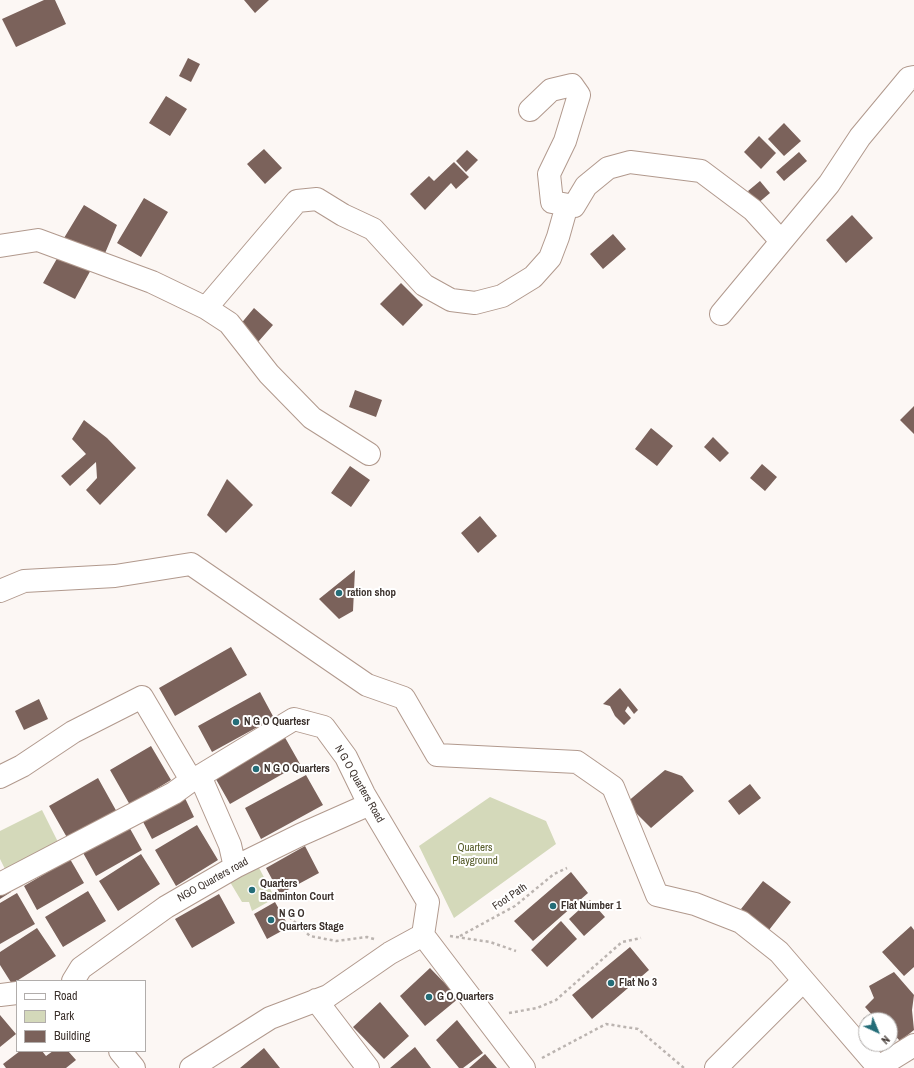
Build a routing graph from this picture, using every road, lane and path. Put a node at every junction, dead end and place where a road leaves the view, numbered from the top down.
1 (914, 77) edge
2 (530, 110) dead end
3 (567, 205) junction
4 (781, 241) junction
5 (0, 246) edge
6 (206, 308) junction
7 (721, 314) dead end
8 (369, 454) dead end
9 (0, 591) edge
10 (0, 777) edge
11 (195, 778) junction
12 (370, 804) junction
13 (235, 867) junction
14 (567, 868) dead end
15 (0, 884) edge
16 (285, 913) dead end
17 (423, 935) junction
18 (460, 936) junction
19 (641, 938) dead end
20 (402, 947) junction
21 (516, 951) dead end
22 (74, 980) edge
23 (803, 980) junction
24 (16, 993) edge
25 (0, 995) edge
26 (316, 1000) junction
27 (484, 1013) junction
28 (121, 1052) edge
29 (906, 1056) edge
30 (134, 1068) edge
31 (190, 1068) edge
32 (368, 1068) edge
33 (524, 1068) edge
34 (684, 1068) edge
35 (716, 1068) edge
36 (877, 1068) edge

1 - 4 street
2 - 3 street
3 - 4 street
3 - 6 street
4 - 7 street
5 - 6 street
6 - 8 street
9 - 23 street
10 - 11 street
11 - 12 street, N G O Quarters Road
11 - 13 street
11 - 15 street, N G O Quarters Road
12 - 13 street, NGO Quarters road
12 - 17 street, N G O Quarters Road
13 - 22 street, NGO Quarters road
14 - 18 path, Foot Path
16 - 20 path
17 - 18 path
17 - 20 street
17 - 27 street
18 - 21 path
19 - 27 path
20 - 26 street
23 - 35 street
23 - 36 street
24 - 25 street
26 - 31 street
26 - 32 street
27 - 33 street
28 - 30 street
29 - 36 street
33 - 34 path

